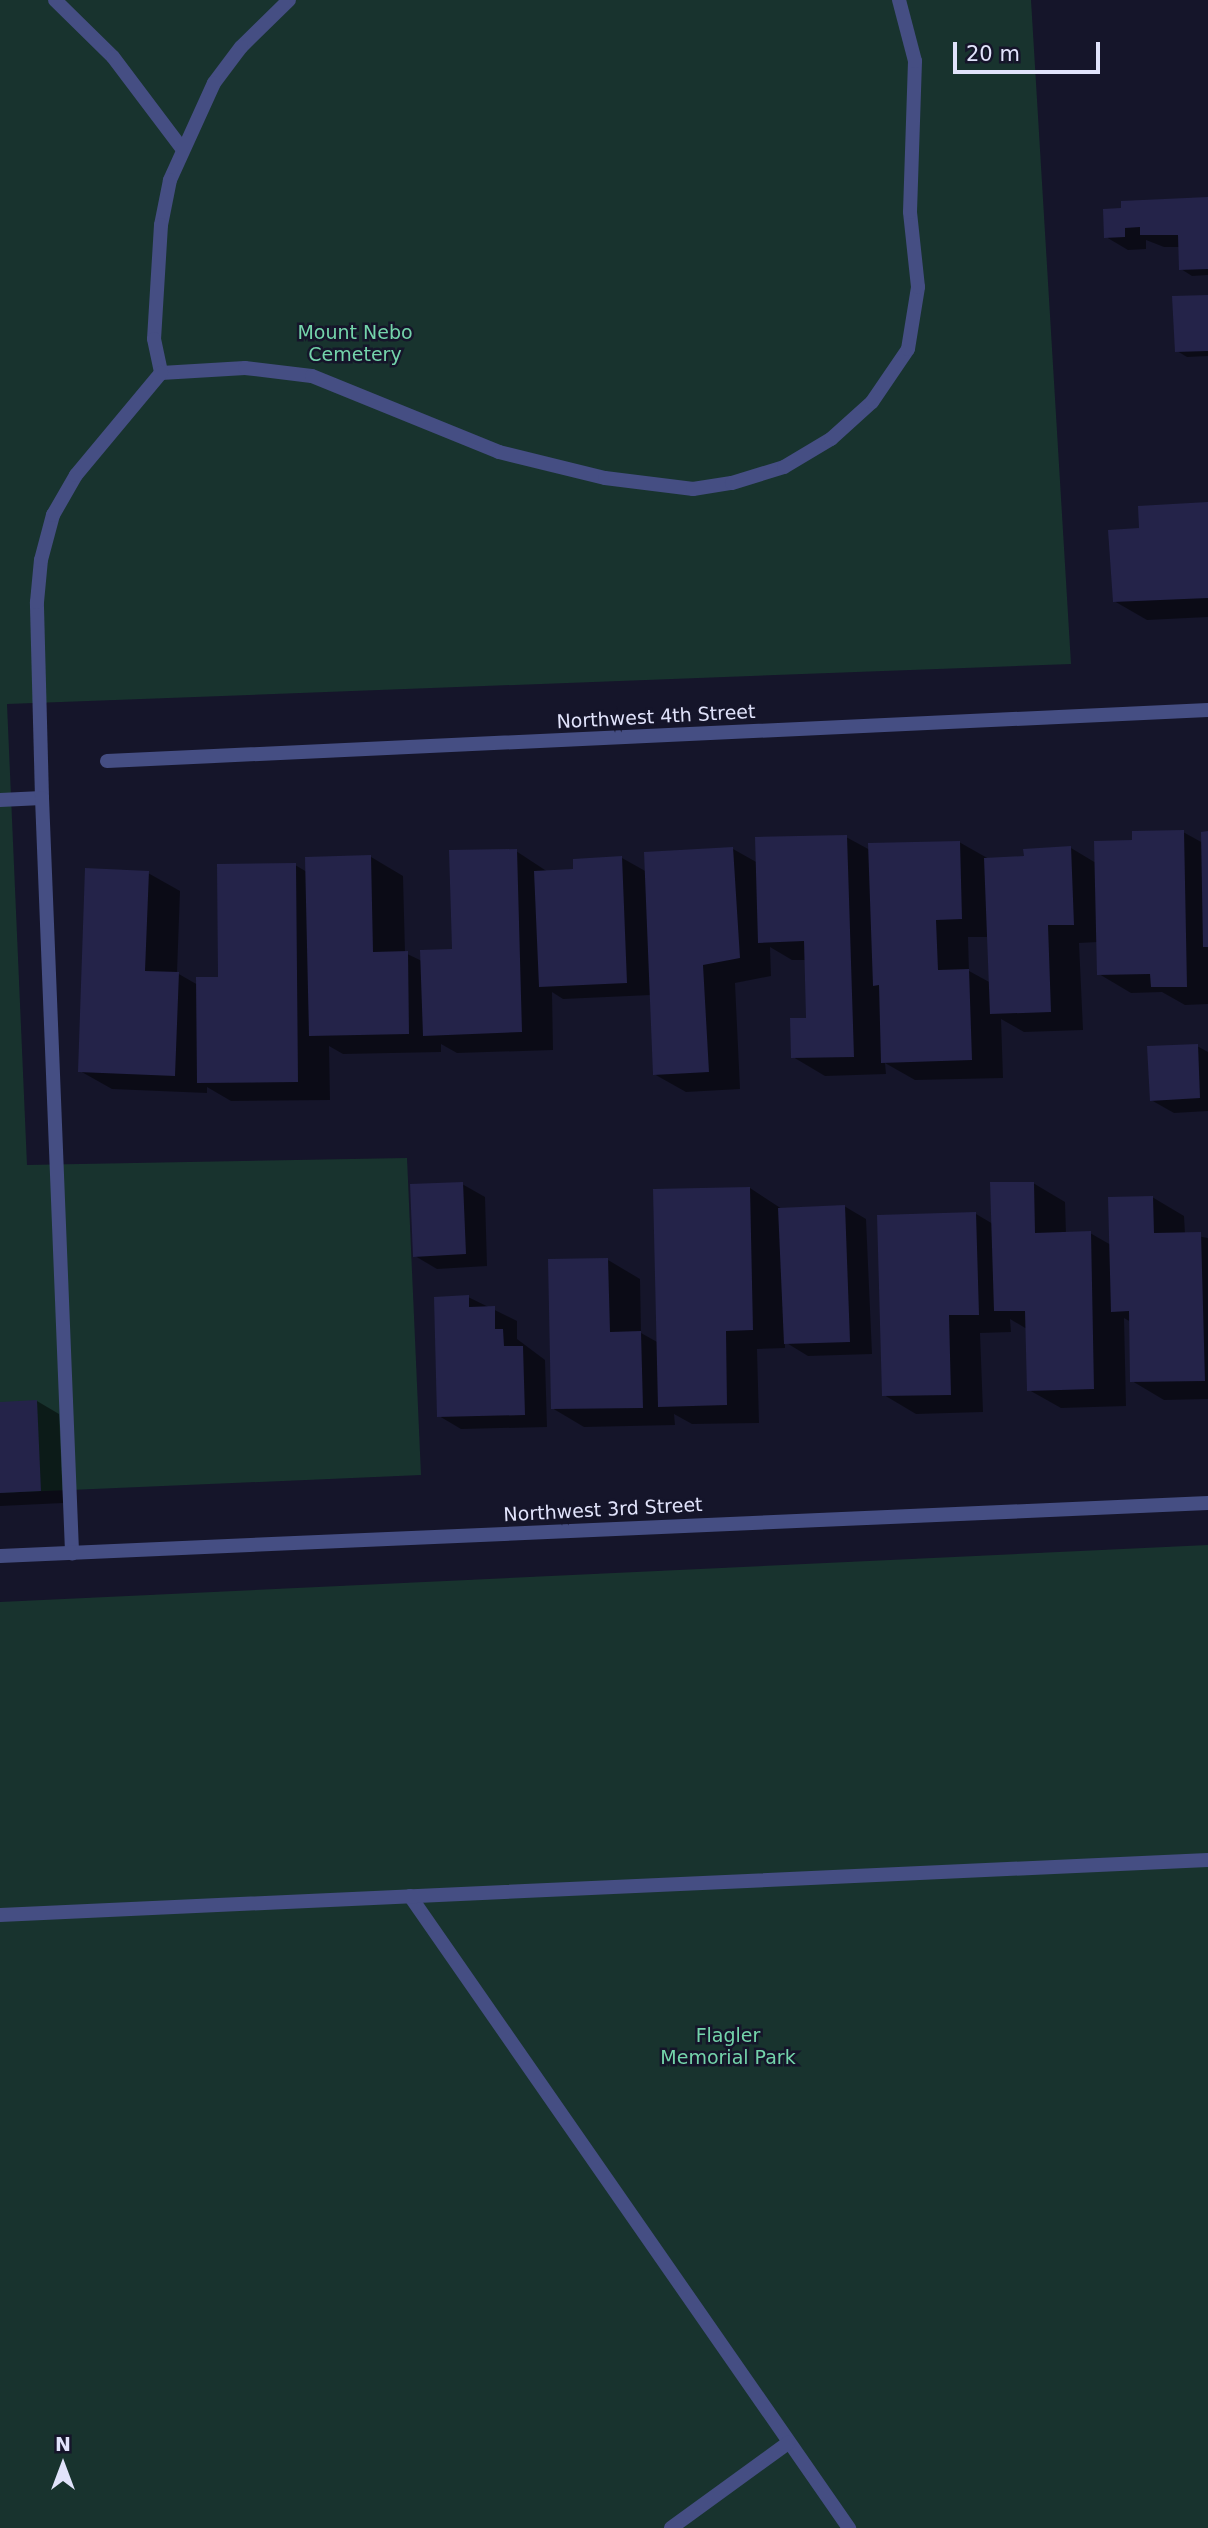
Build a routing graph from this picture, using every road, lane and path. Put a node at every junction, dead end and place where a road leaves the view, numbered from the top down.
1 (55, 0) edge
2 (289, 0) edge
3 (899, 0) edge
4 (183, 150) junction
5 (160, 373) junction
6 (1208, 710) edge
7 (107, 761) dead end
8 (42, 798) junction
9 (0, 800) edge
10 (1208, 1503) edge
11 (72, 1553) junction
12 (0, 1556) edge
13 (1208, 1860) edge
14 (410, 1896) junction
15 (0, 1915) edge
16 (788, 2443) junction
17 (671, 2528) edge
18 (849, 2528) edge

1 - 4 street
2 - 4 street
3 - 5 street
4 - 5 street
5 - 8 street
6 - 7 street, Northwest 4th Street
8 - 9 street
8 - 11 street
10 - 11 street, Northwest 3rd Street
11 - 12 street, Northwest 3rd Street
13 - 14 street
14 - 15 street
14 - 16 street
16 - 17 street
16 - 18 street

